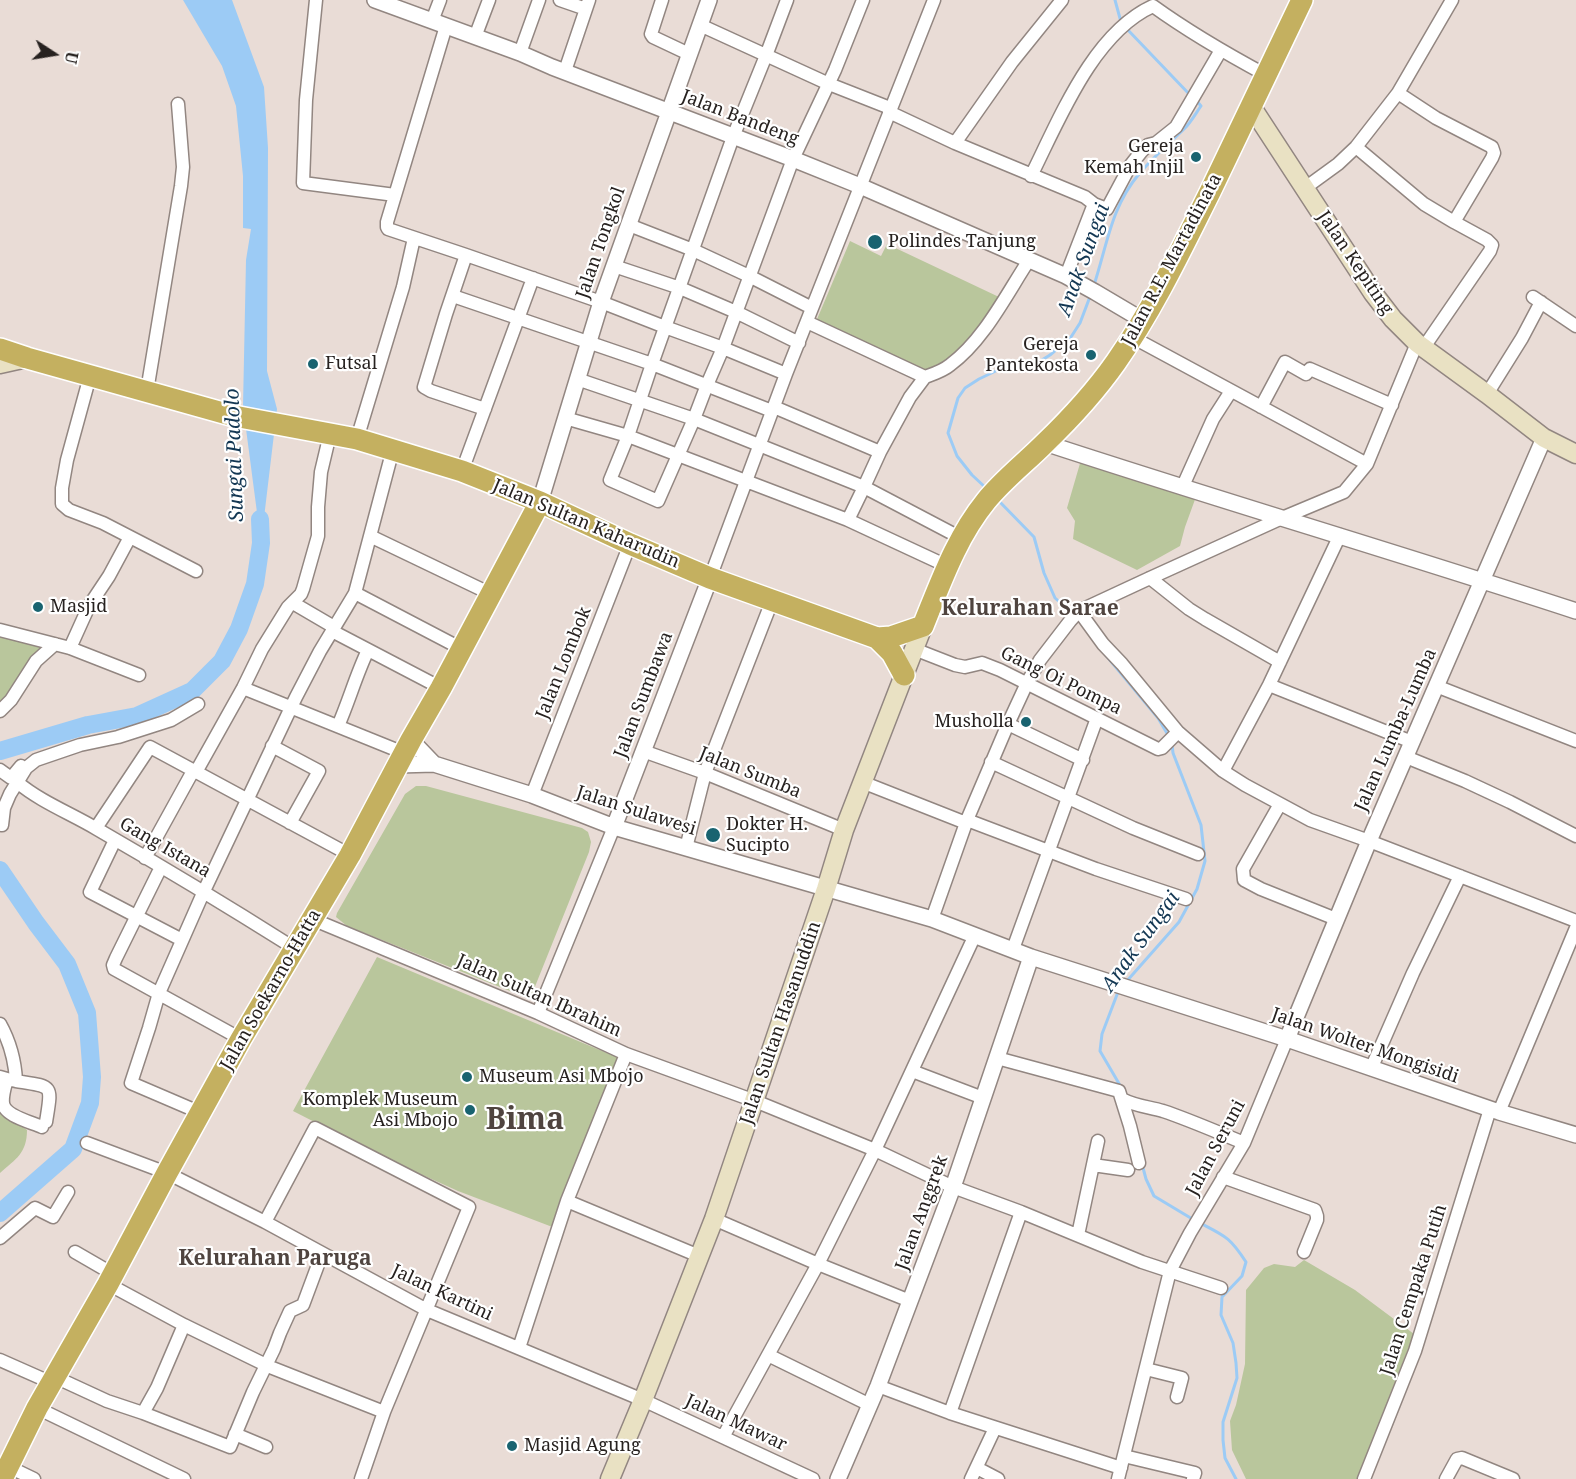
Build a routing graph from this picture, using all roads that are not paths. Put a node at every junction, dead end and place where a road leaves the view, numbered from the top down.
1 (316, 0) edge
2 (375, 0) edge
3 (440, 0) edge
4 (489, 0) edge
5 (539, 0) edge
6 (560, 0) edge
7 (662, 0) edge
8 (709, 0) edge
9 (787, 0) edge
10 (864, 0) edge
11 (934, 0) edge
12 (1062, 0) edge
13 (1302, 0) edge
14 (1452, 0) edge
15 (588, 4) edge
16 (439, 24) junction
17 (700, 25) junction
18 (475, 37) junction
19 (1221, 50) junction
20 (520, 53) junction
21 (689, 54) junction
22 (766, 56) junction
23 (565, 71) junction
24 (1266, 75) junction
25 (829, 84) junction
26 (1398, 93) junction
27 (178, 104) dead end
28 (1251, 106) junction
29 (890, 110) junction
30 (668, 112) junction
31 (733, 137) junction
32 (955, 143) junction
33 (1356, 147) junction
34 (793, 159) junction
35 (1031, 176) junction
36 (860, 186) junction
37 (1305, 188) junction
38 (395, 195) junction
39 (1094, 204) junction
40 (1454, 222) junction
41 (629, 225) junction
42 (414, 238) junction
43 (693, 250) junction
44 (466, 255) junction
45 (1029, 260) junction
46 (614, 266) junction
47 (748, 276) junction
48 (1066, 276) junction
49 (533, 278) junction
50 (680, 288) junction
51 (453, 296) junction
52 (601, 302) junction
53 (812, 308) junction
54 (736, 312) junction
55 (518, 318) junction
56 (807, 322) junction
57 (1576, 326) edge
58 (665, 327) junction
59 (1138, 329) junction
60 (588, 343) junction
61 (799, 343) junction
62 (1421, 345) junction
63 (723, 348) junction
64 (0, 349) edge
65 (27, 358) junction
66 (0, 364) edge
67 (652, 364) junction
68 (786, 374) junction
69 (90, 376) junction
70 (925, 377) junction
71 (577, 380) junction
72 (707, 385) junction
73 (147, 391) junction
74 (1232, 391) junction
75 (1487, 394) junction
76 (639, 401) junction
77 (1392, 405) junction
78 (1261, 407) junction
79 (485, 409) junction
80 (773, 409) junction
81 (565, 418) junction
82 (694, 419) junction
83 (330, 434) junction
84 (628, 436) junction
85 (1544, 438) junction
86 (357, 439) junction
87 (1045, 443) junction
88 (760, 444) junction
89 (393, 449) junction
90 (880, 452) junction
91 (1576, 453) edge
92 (679, 455) junction
93 (1367, 464) junction
94 (462, 471) junction
95 (745, 481) junction
96 (864, 487) junction
97 (1182, 488) junction
98 (540, 502) junction
99 (1282, 518) junction
100 (848, 520) junction
101 (370, 536) junction
102 (1340, 536) junction
103 (130, 537) junction
104 (961, 538) junction
105 (630, 544) junction
106 (947, 566) junction
107 (196, 571) dead end
108 (710, 578) junction
109 (1150, 578) junction
110 (1483, 580) junction
111 (354, 594) junction
112 (491, 594) junction
113 (772, 602) junction
114 (293, 603) junction
115 (1576, 610) edge
116 (1075, 615) junction
117 (923, 626) junction
118 (334, 629) junction
119 (0, 630) edge
120 (877, 638) junction
121 (55, 644) junction
122 (70, 648) junction
123 (462, 649) junction
124 (914, 649) junction
125 (368, 650) junction
126 (1280, 662) junction
127 (139, 675) dead end
128 (904, 675) junction
129 (1027, 683) junction
130 (1269, 684) junction
131 (1436, 687) junction
132 (243, 688) junction
133 (441, 688) junction
134 (198, 704) dead end
135 (291, 707) junction
136 (0, 711) edge
137 (1097, 718) junction
138 (1008, 724) junction
139 (338, 726) junction
140 (1173, 737) junction
141 (1576, 741) edge
142 (1412, 742) junction
143 (272, 746) junction
144 (643, 751) junction
145 (405, 753) junction
146 (1406, 757) junction
147 (1083, 760) junction
148 (991, 762) junction
149 (434, 764) junction
150 (1223, 771) junction
151 (194, 772) junction
152 (705, 773) junction
153 (8, 776) edge
154 (862, 782) junction
155 (532, 795) junction
156 (1069, 799) junction
157 (246, 800) junction
158 (1280, 804) junction
159 (966, 821) junction
160 (290, 823) junction
161 (2, 825) dead end
162 (614, 827) junction
163 (96, 828) junction
164 (844, 830) junction
165 (1576, 837) edge
166 (115, 840) junction
167 (1369, 841) junction
168 (686, 848) junction
169 (1050, 851) junction
170 (1198, 854) dead end
171 (350, 855) junction
172 (145, 858) junction
173 (160, 867) junction
174 (1460, 876) junction
175 (826, 889) junction
176 (204, 891) junction
177 (1186, 899) dead end
178 (137, 915) junction
179 (312, 919) junction
180 (932, 919) junction
181 (1336, 920) junction
182 (1576, 921) edge
183 (1576, 928) edge
184 (975, 935) junction
185 (182, 940) junction
186 (294, 948) junction
187 (1013, 949) junction
188 (1031, 957) junction
189 (159, 993) junction
190 (538, 1013) junction
191 (0, 1024) edge
192 (1287, 1039) junction
193 (241, 1040) junction
194 (626, 1054) junction
195 (997, 1058) junction
196 (1371, 1069) junction
197 (912, 1071) junction
198 (8, 1079) edge
199 (983, 1098) junction
200 (1122, 1099) junction
201 (755, 1101) junction
202 (1495, 1110) junction
203 (201, 1113) junction
204 (1576, 1135) edge
205 (1098, 1141) dead end
206 (87, 1143) dead end
207 (1244, 1143) junction
208 (875, 1150) junction
209 (1093, 1166) junction
210 (167, 1173) junction
211 (1223, 1177) junction
212 (953, 1186) junction
213 (68, 1192) dead end
214 (567, 1201) junction
215 (1021, 1212) junction
216 (714, 1219) junction
217 (265, 1222) junction
218 (1078, 1235) junction
219 (0, 1238) edge
220 (75, 1252) dead end
221 (1304, 1252) dead end
222 (322, 1254) junction
223 (699, 1256) junction
224 (818, 1264) junction
225 (1170, 1271) junction
226 (111, 1279) junction
227 (1221, 1288) dead end
228 (910, 1301) junction
229 (427, 1310) junction
230 (184, 1325) junction
231 (519, 1348) junction
232 (768, 1355) junction
233 (0, 1360) edge
234 (267, 1366) junction
235 (1146, 1369) junction
236 (53, 1380) junction
237 (878, 1386) junction
238 (1178, 1397) dead end
239 (643, 1400) junction
240 (870, 1405) junction
241 (37, 1408) junction
242 (384, 1412) junction
243 (143, 1413) junction
244 (950, 1413) junction
245 (995, 1428) junction
246 (235, 1434) junction
247 (723, 1437) junction
248 (266, 1447) dead end
249 (1121, 1468) edge
250 (4, 1472) edge
251 (974, 1473) edge
252 (34, 1479) edge
253 (184, 1479) edge
254 (361, 1479) edge
255 (610, 1479) edge
256 (813, 1479) edge
257 (838, 1479) edge
258 (998, 1479) edge
259 (1193, 1479) edge
260 (1364, 1479) edge
261 (1446, 1479) edge
262 (1513, 1479) edge

1 - 38 street
2 - 16 street, Jalan Bandeng
3 - 16 street
4 - 18 street
5 - 20 street
6 - 15 street
7 - 21 street
8 - 17 street, Jalan Tongkol
9 - 22 street
10 - 25 street
11 - 29 street
12 - 32 street
13 - 24 highway, Jalan R.E. Martadinata
14 - 26 street
15 - 23 street
16 - 18 street, Jalan Bandeng
16 - 38 street
17 - 21 street, Jalan Tongkol
17 - 22 street
18 - 20 street, Jalan Bandeng
19 - 24 street
19 - 35 street
19 - 39 street
20 - 23 street, Jalan Bandeng
21 - 30 street, Jalan Tongkol
22 - 25 street
22 - 31 street
23 - 30 street, Jalan Bandeng
24 - 28 highway, Jalan R.E. Martadinata
25 - 29 street
25 - 34 street
26 - 33 street
26 - 40 street
27 - 73 street
28 - 37 main road, Jalan Kepiting
28 - 59 highway, Jalan R.E. Martadinata
29 - 32 street
29 - 36 street
30 - 31 street, Jalan Bandeng
30 - 41 street, Jalan Tongkol
31 - 34 street, Jalan Bandeng
31 - 43 street
32 - 35 street
33 - 37 street
33 - 40 street
34 - 36 street, Jalan Bandeng
34 - 47 street
35 - 39 street
36 - 45 street, Jalan Bandeng
36 - 53 street
37 - 62 main road, Jalan Kepiting
38 - 42 street
39 - 48 street
40 - 62 street
41 - 43 street
41 - 46 street, Jalan Tongkol
42 - 44 street
42 - 86 street
43 - 47 street
43 - 50 street
44 - 49 street
44 - 51 street
45 - 48 street, Jalan Bandeng
45 - 70 street
46 - 50 street
46 - 52 street, Jalan Tongkol
47 - 53 street
47 - 54 street
48 - 59 street, Jalan Bandeng
49 - 52 street
49 - 55 street
50 - 54 street
50 - 58 street
51 - 55 street
51 - 79 street
52 - 58 street
52 - 60 street, Jalan Tongkol
53 - 56 street
54 - 61 street
54 - 63 street
55 - 60 street
55 - 79 street
56 - 61 street
56 - 70 street
57 - 75 street
58 - 63 street
58 - 67 street
59 - 74 street
59 - 87 highway, Jalan R.E. Martadinata
60 - 67 street
60 - 71 street, Jalan Tongkol
61 - 68 street
62 - 75 main road, Jalan Kepiting
62 - 77 street
63 - 68 street
63 - 72 street
64 - 65 highway, Jalan Sultan Kaharudin
65 - 66 main road
65 - 69 highway, Jalan Sultan Kaharudin
67 - 72 street
67 - 76 street
68 - 80 street
69 - 73 highway, Jalan Sultan Kaharudin
69 - 103 street
70 - 90 street
71 - 76 street
71 - 81 street, Jalan Tongkol
72 - 80 street
72 - 82 street
73 - 83 highway, Jalan Sultan Kaharudin
74 - 78 street
74 - 97 street
75 - 85 main road, Jalan Kepiting
76 - 82 street
76 - 84 street
77 - 78 street
77 - 93 street
78 - 93 street
79 - 94 street
80 - 88 street
80 - 90 street
81 - 84 street
81 - 98 street, Jalan Tongkol
82 - 88 street
82 - 92 street
83 - 86 highway, Jalan Sultan Kaharudin
83 - 114 street
84 - 92 street
84 - 92 street
85 - 91 main road, Jalan Kepiting
85 - 110 street, Jalan Lumba-Lumba
86 - 89 highway, Jalan Sultan Kaharudin
87 - 97 street
87 - 104 highway, Jalan R.E. Martadinata
88 - 95 street
88 - 96 street
89 - 94 highway, Jalan Sultan Kaharudin
89 - 101 street
90 - 96 street
92 - 95 street
93 - 99 street
94 - 98 highway, Jalan Sultan Kaharudin
95 - 100 street
95 - 108 street
96 - 100 street
96 - 104 street
97 - 99 street
98 - 105 highway, Jalan Sultan Kaharudin
98 - 112 highway, Jalan Soekarno-Hatta
99 - 102 street
99 - 109 street
100 - 106 street
101 - 111 street
101 - 112 street
102 - 110 street
102 - 126 street
103 - 107 street
103 - 122 street
104 - 106 highway, Jalan Sultan Hasanuddin
105 - 108 highway, Jalan Sultan Kaharudin
105 - 155 street, Jalan Lombok
106 - 117 highway, Jalan Sultan Hasanuddin
108 - 113 highway, Jalan Sultan Kaharudin
108 - 144 street, Jalan Sumbawa
109 - 116 street
109 - 126 street
110 - 115 street
110 - 131 street, Jalan Lumba-Lumba
111 - 118 street
111 - 123 street
112 - 123 highway, Jalan Soekarno-Hatta
113 - 120 highway, Jalan Sultan Kaharudin
113 - 152 street
114 - 118 street
114 - 132 street
116 - 129 street
116 - 140 street
117 - 120 highway
117 - 124 main road, Jalan Sultan Hasanuddin
118 - 125 street
118 - 135 street
119 - 121 street
120 - 128 highway
121 - 122 street
121 - 136 street
122 - 127 street
123 - 133 highway, Jalan Soekarno-Hatta
124 - 128 main road, Jalan Sultan Hasanuddin
124 - 129 street, Gang Oi Pompa
125 - 133 street
125 - 139 street
126 - 130 street
128 - 154 main road, Jalan Sultan Hasanuddin
129 - 137 street, Gang Oi Pompa
129 - 138 street
130 - 142 street
130 - 150 street
131 - 141 street
131 - 142 street, Jalan Lumba-Lumba
132 - 135 street
132 - 151 street
133 - 145 highway, Jalan Soekarno-Hatta
134 - 153 street
135 - 139 street
135 - 143 street
137 - 140 street, Gang Oi Pompa
137 - 147 street
138 - 147 street
138 - 148 street
139 - 145 street
140 - 150 street
142 - 146 street, Jalan Lumba-Lumba
143 - 157 street
143 - 160 street
144 - 152 street, Jalan Sumba
144 - 162 street, Jalan Sumbawa
145 - 149 street, Jalan Sulawesi
145 - 149 street, Jalan Sulawesi
145 - 171 highway, Jalan Soekarno-Hatta
146 - 165 street
146 - 167 street, Jalan Lumba-Lumba
147 - 156 street
148 - 156 street
148 - 159 street
149 - 155 street, Jalan Sulawesi
150 - 158 street
151 - 157 street
151 - 163 street
151 - 172 street
152 - 164 street, Jalan Sumba
152 - 168 street
153 - 161 street
153 - 163 street, Gang Istana
154 - 159 street
154 - 164 main road, Jalan Sultan Hasanuddin
155 - 162 street, Jalan Sulawesi
156 - 169 street
156 - 170 street
157 - 160 street
157 - 176 street
158 - 167 street
158 - 181 street
159 - 169 street
159 - 180 street
160 - 171 street
162 - 168 street, Jalan Sulawesi
162 - 190 street
163 - 166 street, Gang Istana
164 - 175 main road, Jalan Sultan Hasanuddin
166 - 172 street, Gang Istana
166 - 178 street
167 - 174 street
167 - 181 street, Jalan Lumba-Lumba
168 - 175 street, Jalan Sulawesi
169 - 177 street
169 - 187 street
171 - 179 highway, Jalan Soekarno-Hatta
172 - 173 street, Gang Istana
173 - 176 street, Gang Istana
173 - 178 street
174 - 182 street
174 - 196 street
175 - 180 street
175 - 201 main road, Jalan Sultan Hasanuddin
176 - 185 street
176 - 186 street, Gang Istana
178 - 185 street
178 - 189 street
179 - 186 highway, Jalan Soekarno-Hatta
179 - 190 street, Jalan Sultan Ibrahim
180 - 184 street
181 - 192 street, Jalan Lumba-Lumba
183 - 202 street, Jalan Cempaka Putih
184 - 187 street
184 - 197 street
185 - 189 street
186 - 193 highway, Jalan Soekarno-Hatta
187 - 188 street
188 - 192 street, Jalan Wolter Mongisidi
188 - 195 street, Jalan Anggrek
189 - 193 street
189 - 203 street
190 - 194 street, Jalan Sultan Ibrahim
191 - 198 street
192 - 196 street, Jalan Wolter Mongisidi
192 - 207 street, Jalan Seruni
193 - 203 highway, Jalan Soekarno-Hatta
194 - 201 street, Jalan Sultan Ibrahim
194 - 214 street
195 - 199 street, Jalan Anggrek
195 - 200 street
196 - 202 street, Jalan Wolter Mongisidi
197 - 199 street
197 - 208 street
198 - 198 street
199 - 212 street, Jalan Anggrek
200 - 207 street
200 - 209 street
201 - 208 street, Jalan Sultan Ibrahim
201 - 216 main road, Jalan Sultan Hasanuddin
202 - 204 street, Jalan Wolter Mongisidi
202 - 260 street, Jalan Cempaka Putih
203 - 210 highway, Jalan Soekarno-Hatta
205 - 209 street
206 - 210 street, Jalan Kartini
207 - 211 street, Jalan Seruni
208 - 212 street, Jalan Sultan Ibrahim
208 - 224 street
209 - 218 street
210 - 217 street, Jalan Kartini
210 - 226 highway, Jalan Soekarno-Hatta
211 - 221 street
211 - 225 street, Jalan Seruni
212 - 215 street, Jalan Sultan Ibrahim
212 - 228 street, Jalan Anggrek
213 - 219 street
214 - 223 street
214 - 231 street
215 - 218 street, Jalan Sultan Ibrahim
215 - 244 street
216 - 223 main road, Jalan Sultan Hasanuddin
216 - 224 street
217 - 222 street, Jalan Kartini
217 - 229 street
218 - 225 street, Jalan Sultan Ibrahim
220 - 226 street
222 - 229 street, Jalan Kartini
222 - 234 street
223 - 239 main road, Jalan Sultan Hasanuddin
224 - 228 street
224 - 232 street
225 - 227 street, Jalan Sultan Ibrahim
225 - 235 street, Jalan Seruni
226 - 230 street
226 - 236 highway, Jalan Soekarno-Hatta
228 - 237 street, Jalan Anggrek
229 - 231 street, Jalan Kartini
229 - 242 street
230 - 234 street
230 - 243 street
231 - 239 street, Jalan Kartini
232 - 240 street
232 - 247 street
233 - 236 street
234 - 242 street
234 - 246 street
235 - 238 street
235 - 249 street, Jalan Seruni
236 - 241 highway, Jalan Soekarno-Hatta
236 - 243 street
237 - 240 street, Jalan Anggrek
237 - 244 street
239 - 247 street, Jalan Mawar
239 - 255 main road, Jalan Sultan Hasanuddin
240 - 257 street, Jalan Anggrek
241 - 250 highway, Jalan Soekarno-Hatta
241 - 253 street
242 - 254 street
243 - 246 street
244 - 245 street
245 - 249 street
245 - 251 street
246 - 248 street
247 - 256 street, Jalan Mawar
249 - 259 street
250 - 252 street
251 - 258 street
261 - 262 street

